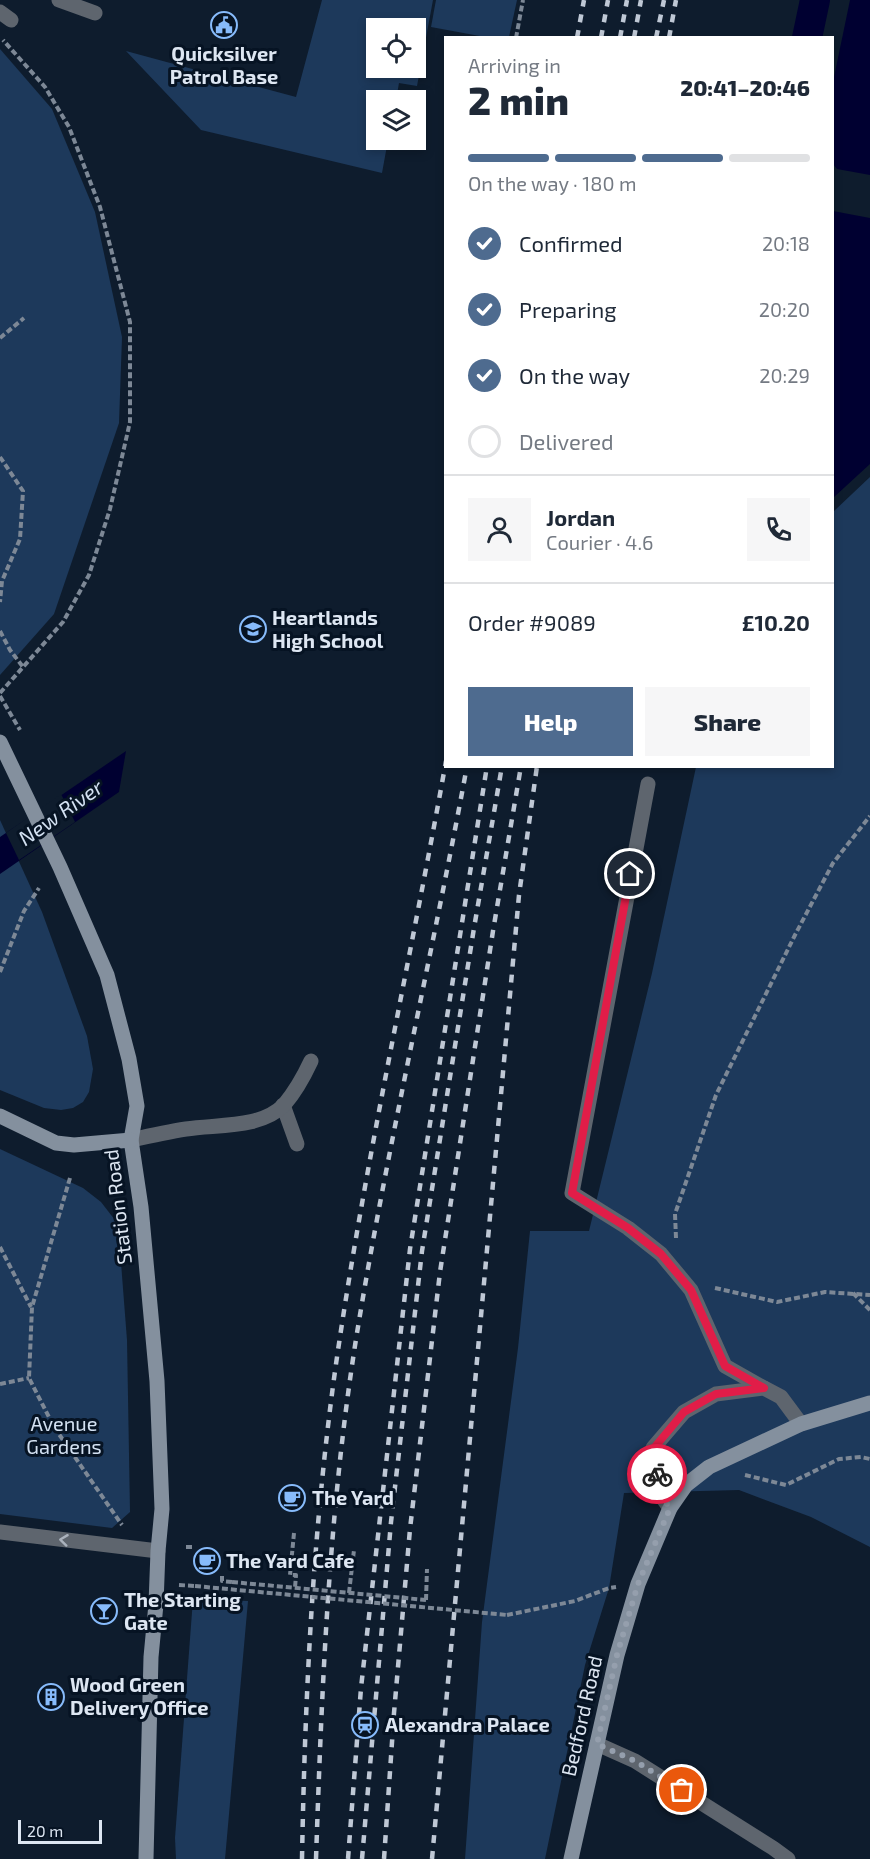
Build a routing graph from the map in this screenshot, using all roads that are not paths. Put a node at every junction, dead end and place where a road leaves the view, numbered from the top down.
1 (58, 0) edge
2 (95, 13) dead end
3 (0, 742) edge
4 (648, 784) dead end
5 (311, 1061) dead end
6 (283, 1105) junction
7 (0, 1116) edge
8 (131, 1140) junction
9 (297, 1144) dead end
10 (764, 1388) junction
11 (870, 1404) edge
12 (801, 1424) junction
13 (670, 1508) junction
14 (0, 1532) edge
15 (158, 1551) junction
16 (597, 1744) junction
17 (146, 1859) edge
18 (571, 1859) edge
19 (788, 1859) edge

1 - 2 street
3 - 8 street, Station Road
4 - 10 street
5 - 6 street
6 - 8 street
6 - 9 street
7 - 8 street
8 - 15 street, Station Road
10 - 12 street
10 - 13 street
11 - 12 street, Bedford Road
12 - 13 street, Bedford Road
13 - 16 street, Bedford Road
15 -> 14 street
15 - 17 street, Station Road
16 - 18 street, Bedford Road
16 - 19 street

